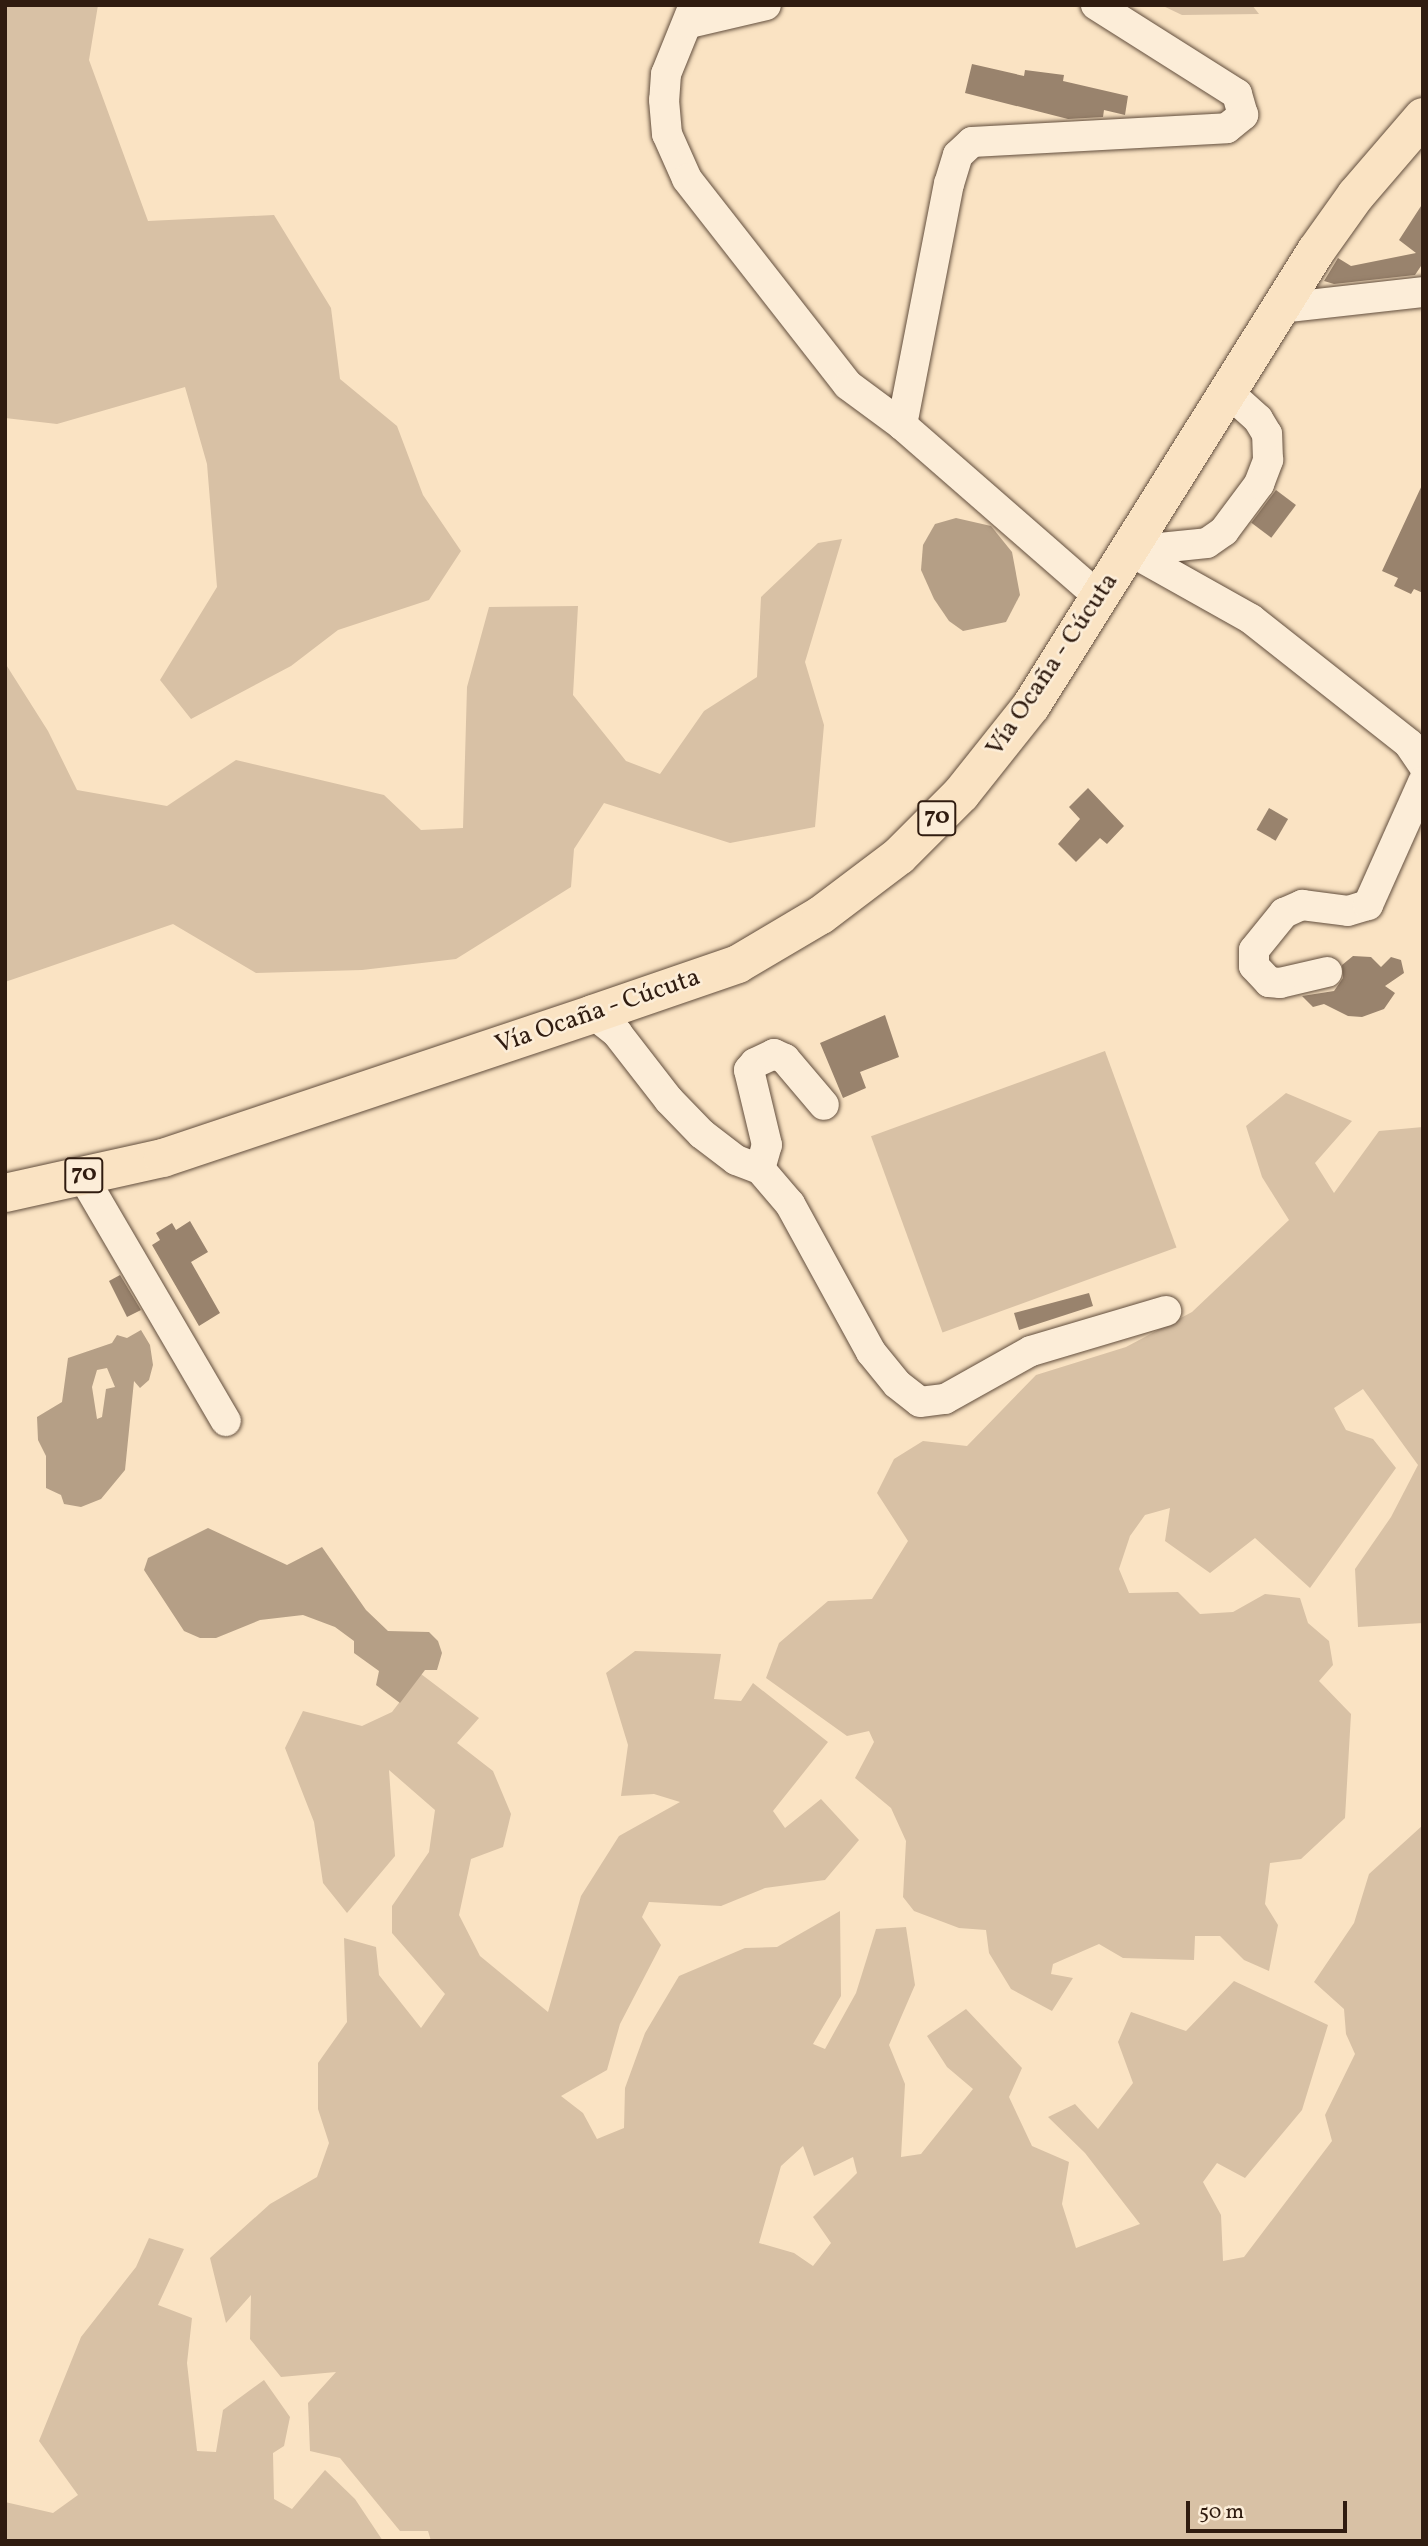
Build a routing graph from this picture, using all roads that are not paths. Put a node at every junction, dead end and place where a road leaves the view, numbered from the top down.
1 (766, 5) edge
2 (1096, 5) edge
3 (692, 14) edge
4 (1423, 117) edge
5 (1423, 292) edge
6 (1281, 308) junction
7 (1229, 393) junction
8 (902, 425) junction
9 (1130, 551) junction
10 (1100, 598) junction
11 (1423, 765) edge
12 (1423, 782) edge
13 (1327, 972) dead end
14 (593, 1014) junction
15 (824, 1105) dead end
16 (760, 1169) junction
17 (82, 1175) junction
18 (5, 1193) edge
19 (1166, 1311) dead end
20 (226, 1421) dead end

1 - 3 street
2 - 8 street
3 - 8 street
4 - 6 main road, Vía Ocaña - Cúcuta / 70
5 - 6 street
6 - 7 main road, Vía Ocaña - Cúcuta / 70
7 - 9 main road, Vía Ocaña - Cúcuta / 70
7 - 9 street
8 - 10 street
9 - 10 main road, Vía Ocaña - Cúcuta / 70
9 - 11 street
10 - 14 main road, Vía Ocaña - Cúcuta / 70
12 - 13 street
14 - 16 street
14 - 17 main road, Vía Ocaña - Cúcuta / 70
15 - 16 street
16 - 19 street
17 - 18 main road, Vía Ocaña - Cúcuta / 70
17 - 20 street

